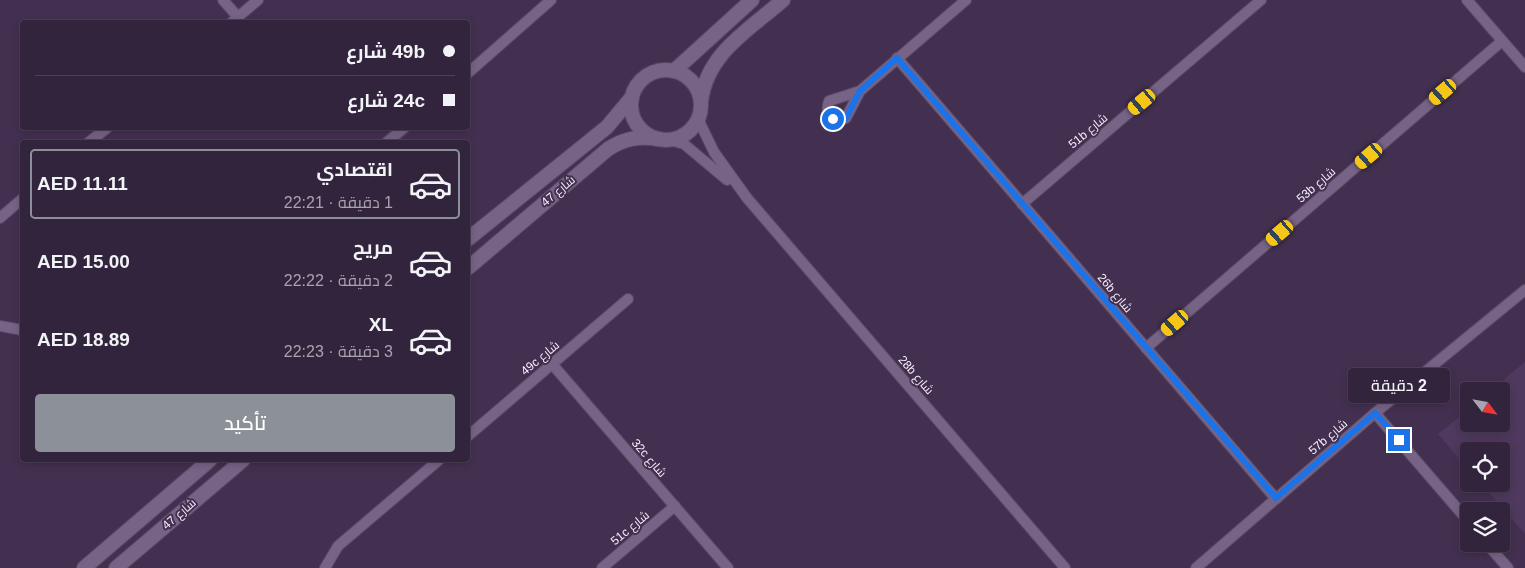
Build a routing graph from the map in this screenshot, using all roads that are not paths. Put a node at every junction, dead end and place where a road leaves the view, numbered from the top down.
1 (223, 0) edge
2 (258, 0) edge
3 (551, 0) edge
4 (752, 0) edge
5 (783, 0) edge
6 (966, 0) edge
7 (1261, 0) edge
8 (1466, 0) edge
9 (235, 20) edge
10 (1502, 41) junction
11 (897, 58) junction
12 (1525, 68) edge
13 (470, 71) edge
14 (674, 71) junction
15 (860, 91) dead end
16 (632, 97) junction
17 (701, 101) junction
18 (698, 119) junction
19 (105, 130) edge
20 (402, 130) edge
21 (665, 139) junction
22 (92, 140) edge
23 (389, 140) edge
24 (746, 198) junction
25 (20, 201) edge
26 (1022, 204) junction
27 (0, 218) edge
28 (470, 237) edge
29 (470, 266) edge
30 (1525, 290) edge
31 (628, 299) dead end
32 (0, 326) edge
33 (20, 330) edge
34 (1146, 348) junction
35 (552, 364) junction
36 (1375, 413) junction
37 (470, 434) edge
38 (208, 462) edge
39 (241, 462) edge
40 (437, 462) edge
41 (1276, 498) junction
42 (675, 506) junction
43 (1460, 512) edge
44 (1494, 552) edge
45 (84, 568) edge
46 (116, 568) edge
47 (325, 568) edge
48 (602, 568) edge
49 (728, 568) edge
50 (1065, 568) edge
51 (1196, 568) edge
52 (1508, 568) edge

1 - 9 street
2 - 9 street
3 - 13 street
4 - 14 street
5 - 17 street
6 - 11 street
7 - 26 street, 51b شارع
8 - 10 street
10 - 12 street
10 - 34 street, 53b شارع
11 - 15 street
11 - 26 street, 26b شارع
14 - 16 street
14 - 17 street
16 - 21 street
16 - 28 street, شارع 47
17 - 18 street
18 - 21 street
18 - 24 street, 28b شارع
19 - 22 street
20 - 23 street
21 - 24 street, 28b شارع
21 - 29 street, شارع 47
24 - 50 street, 28b شارع
25 - 27 street
26 - 34 street, 26b شارع
30 - 36 street, 57b شارع
31 - 35 street, 49c شارع
32 - 33 street
34 - 41 street, 26b شارع
35 - 37 street, 49c شارع
35 - 42 street, 32c شارع
36 - 41 street, 57b شارع
36 - 43 street
38 - 45 street, شارع 47
39 - 46 street, شارع 47
40 - 47 street
41 - 51 street, 57b شارع
42 - 48 street, 51c شارع
42 - 49 street, 32c شارع
44 - 52 street

